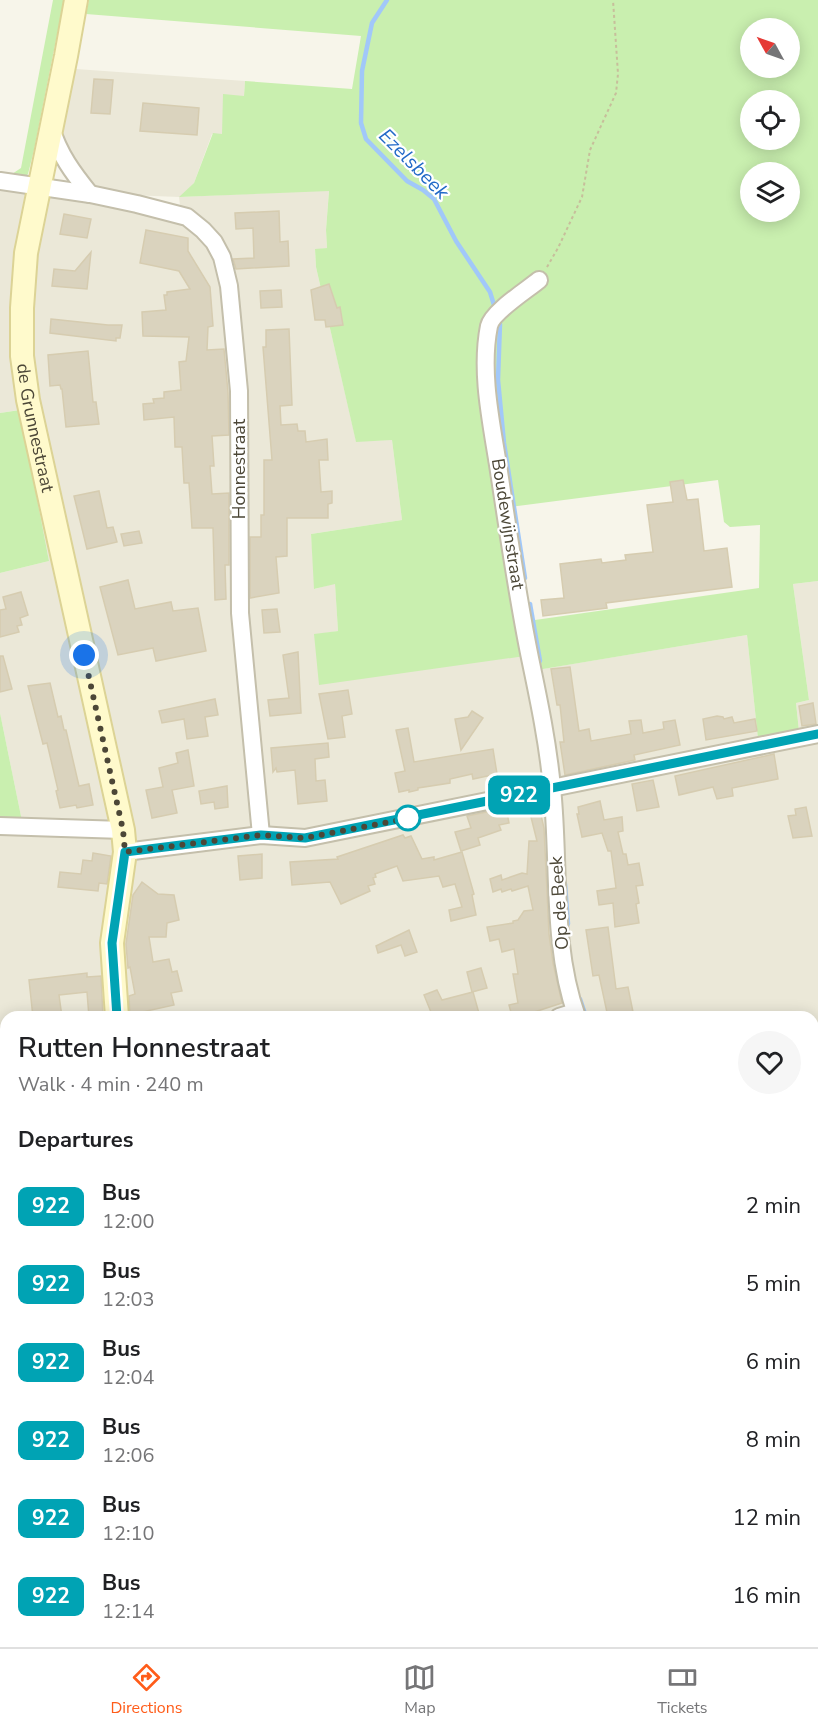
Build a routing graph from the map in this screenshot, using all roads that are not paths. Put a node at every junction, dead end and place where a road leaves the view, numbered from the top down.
1 (76, 0) edge
2 (51, 126) junction
3 (0, 181) edge
4 (39, 186) junction
5 (90, 194) junction
6 (539, 280) road end
7 (818, 734) edge
8 (552, 788) junction
9 (0, 826) edge
10 (123, 830) junction
11 (261, 835) junction
12 (125, 852) junction
13 (116, 1011) edge
14 (569, 1011) edge

1 - 2 street, de Grunnestraat
2 - 4 street, de Grunnestraat
2 - 5 street
3 - 4 street, Honnestraat
4 - 5 street, Honnestraat
4 - 10 street, de Grunnestraat
5 - 11 street, Honnestraat
6 - 8 street, Boudewijnstraat
7 - 8 street
8 - 11 street
8 - 14 street, Op de Beek
9 - 10 street
10 - 12 street, de Grunnestraat
11 - 12 street
12 - 13 street, de Grunnestraat

